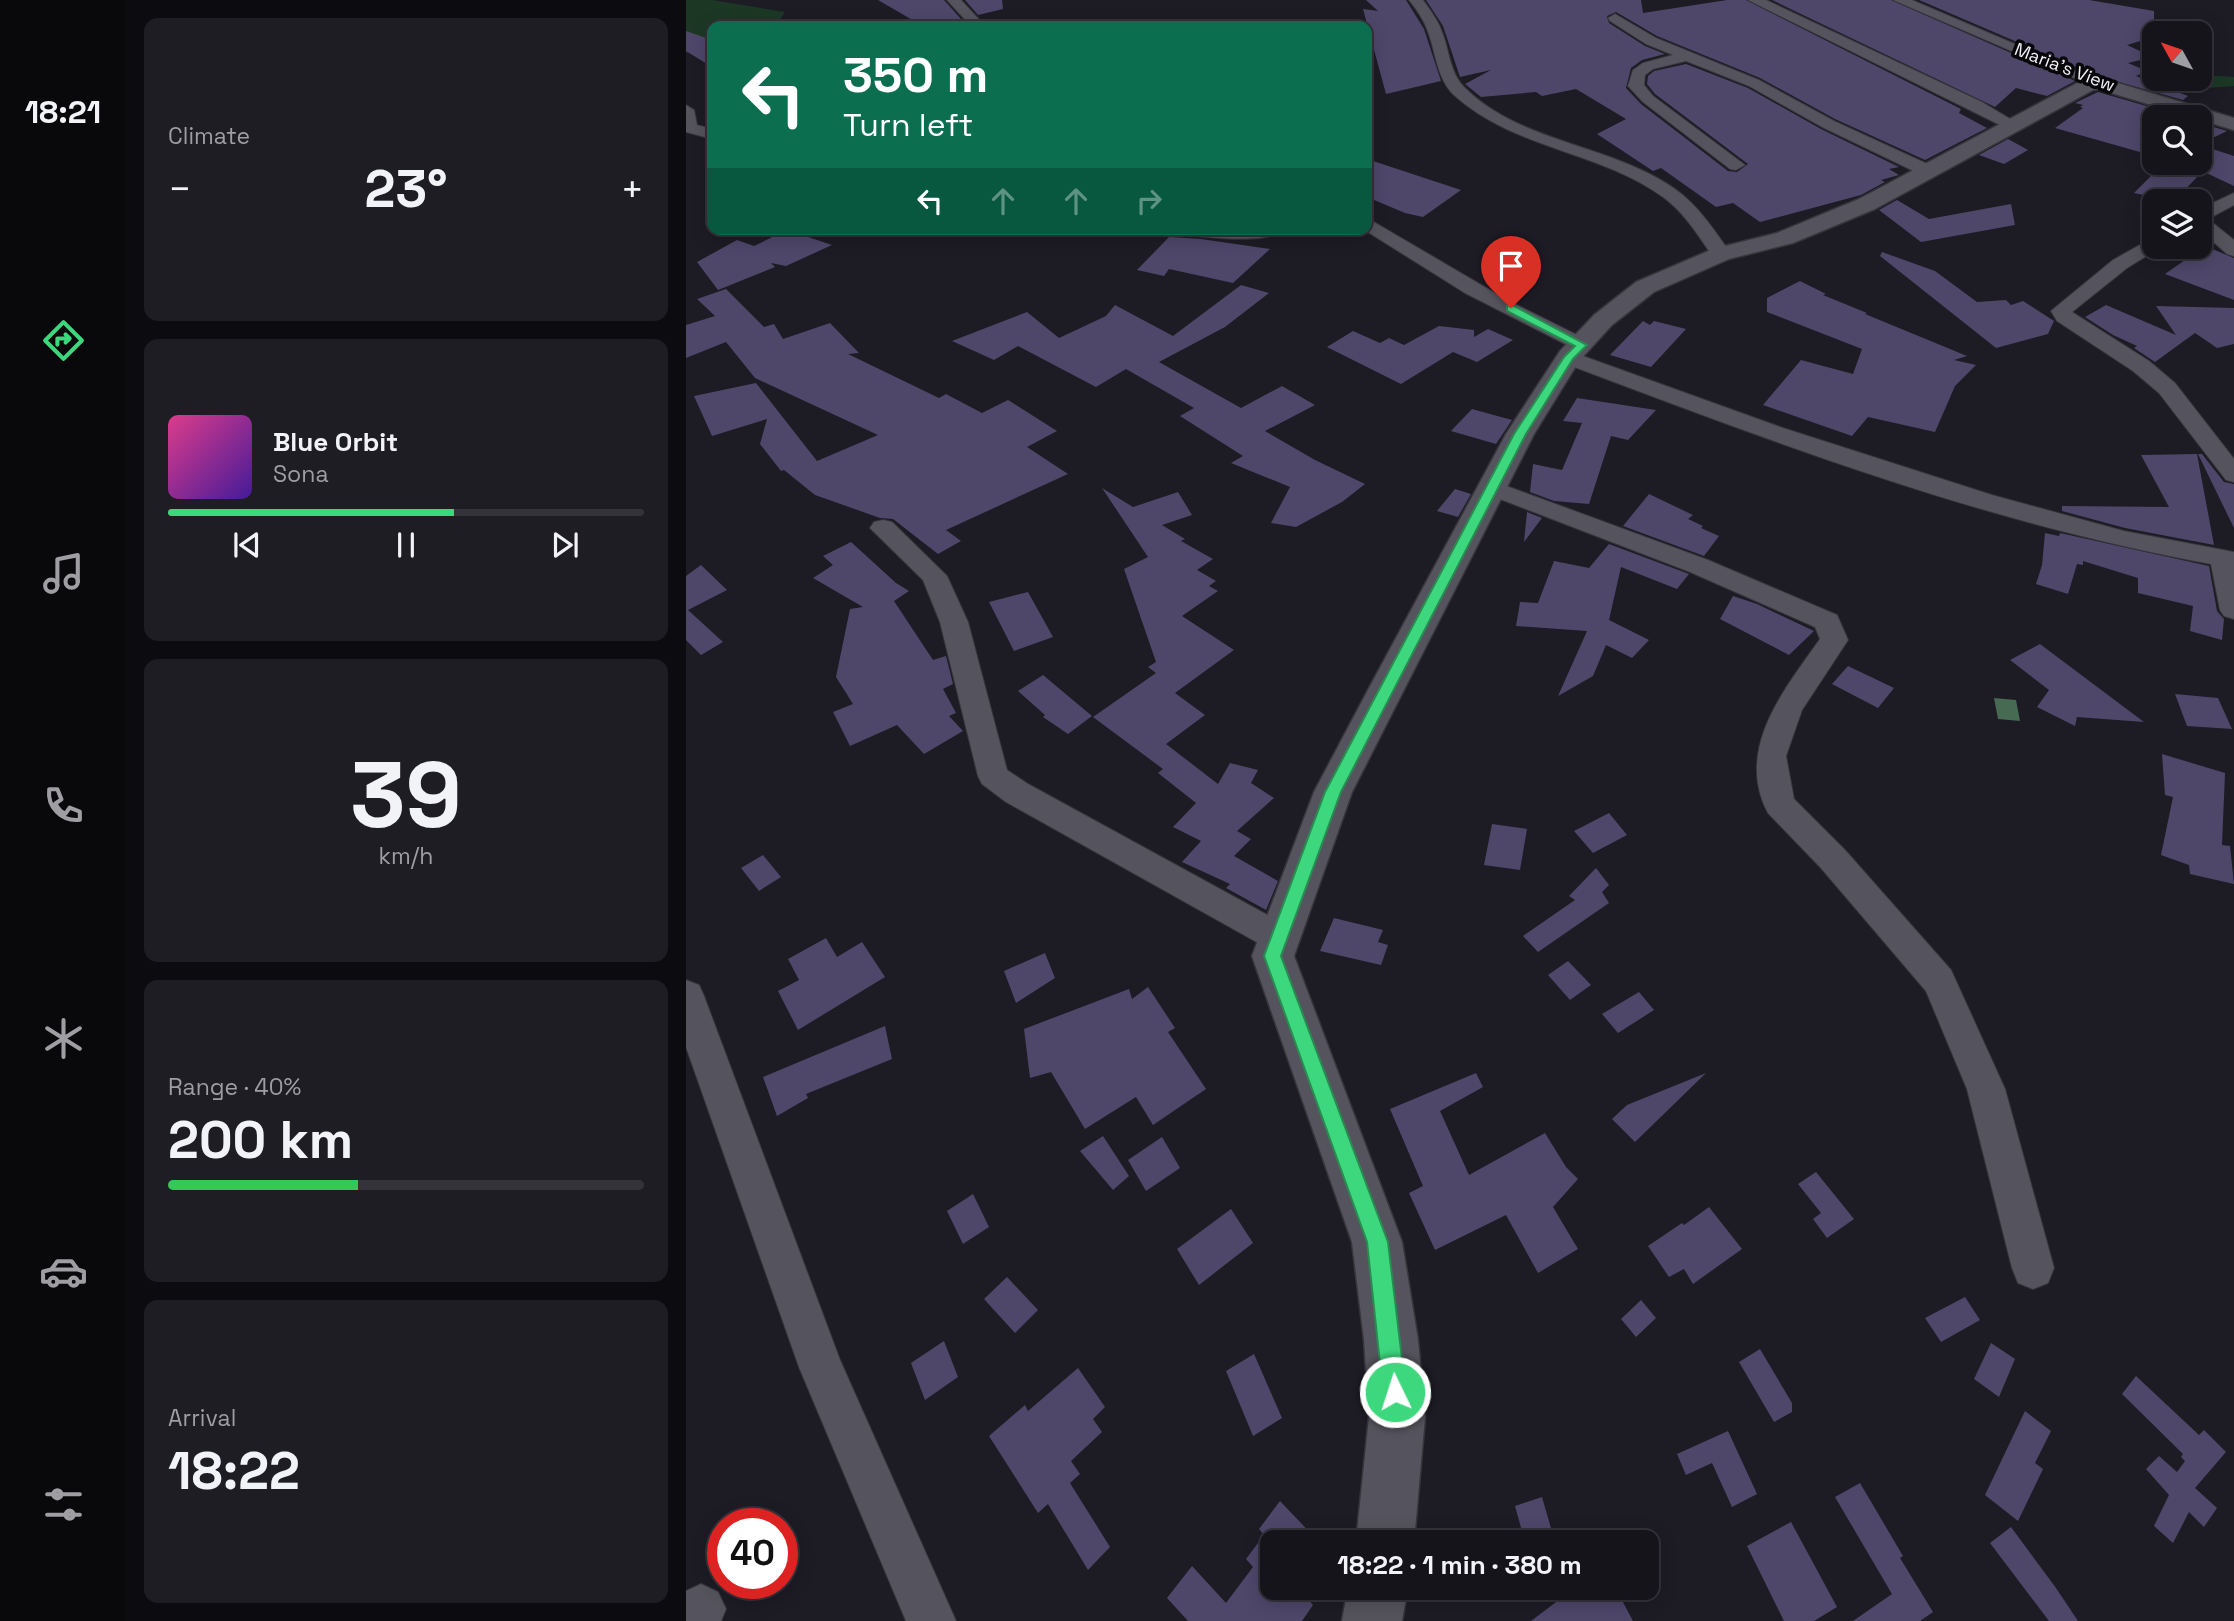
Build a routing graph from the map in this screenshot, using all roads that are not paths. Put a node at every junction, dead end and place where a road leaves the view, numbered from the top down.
1 (954, 0) edge
2 (1416, 0) edge
3 (1755, 0) edge
4 (1900, 0) edge
5 (1615, 18) dead end
6 (975, 21) edge
7 (1686, 56) junction
8 (2098, 83) junction
9 (686, 110) edge
10 (2234, 124) edge
11 (2014, 126) junction
12 (707, 133) edge
13 (1736, 164) dead end
14 (1928, 171) junction
15 (2234, 198) edge
16 (2212, 211) edge
17 (1372, 227) edge
18 (2212, 229) edge
19 (2142, 250) edge
20 (2234, 250) edge
21 (1721, 254) junction
22 (1575, 351) junction
23 (2234, 475) edge
24 (1493, 488) junction
25 (883, 528) dead end
26 (2228, 559) edge
27 (2234, 610) edge
28 (1281, 939) junction
29 (686, 996) edge
30 (2033, 1268) dead end
31 (1386, 1530) edge
32 (1376, 1600) edge
33 (930, 1621) edge
34 (1373, 1621) edge

1 - 6 street
2 - 21 street
3 - 11 street
4 - 8 street, Maria's View
5 - 7 street
7 - 13 street
7 - 14 street
8 - 10 street, Maria's View
8 - 11 street
9 - 12 street
11 - 14 street
14 - 21 street
15 - 16 street
17 - 22 street
18 - 20 street
19 - 23 street
21 - 22 street
22 - 24 street
22 - 26 street
24 - 28 street
24 - 30 street
25 - 28 street
26 - 27 street
28 - 31 street
29 - 33 street
32 - 34 street

